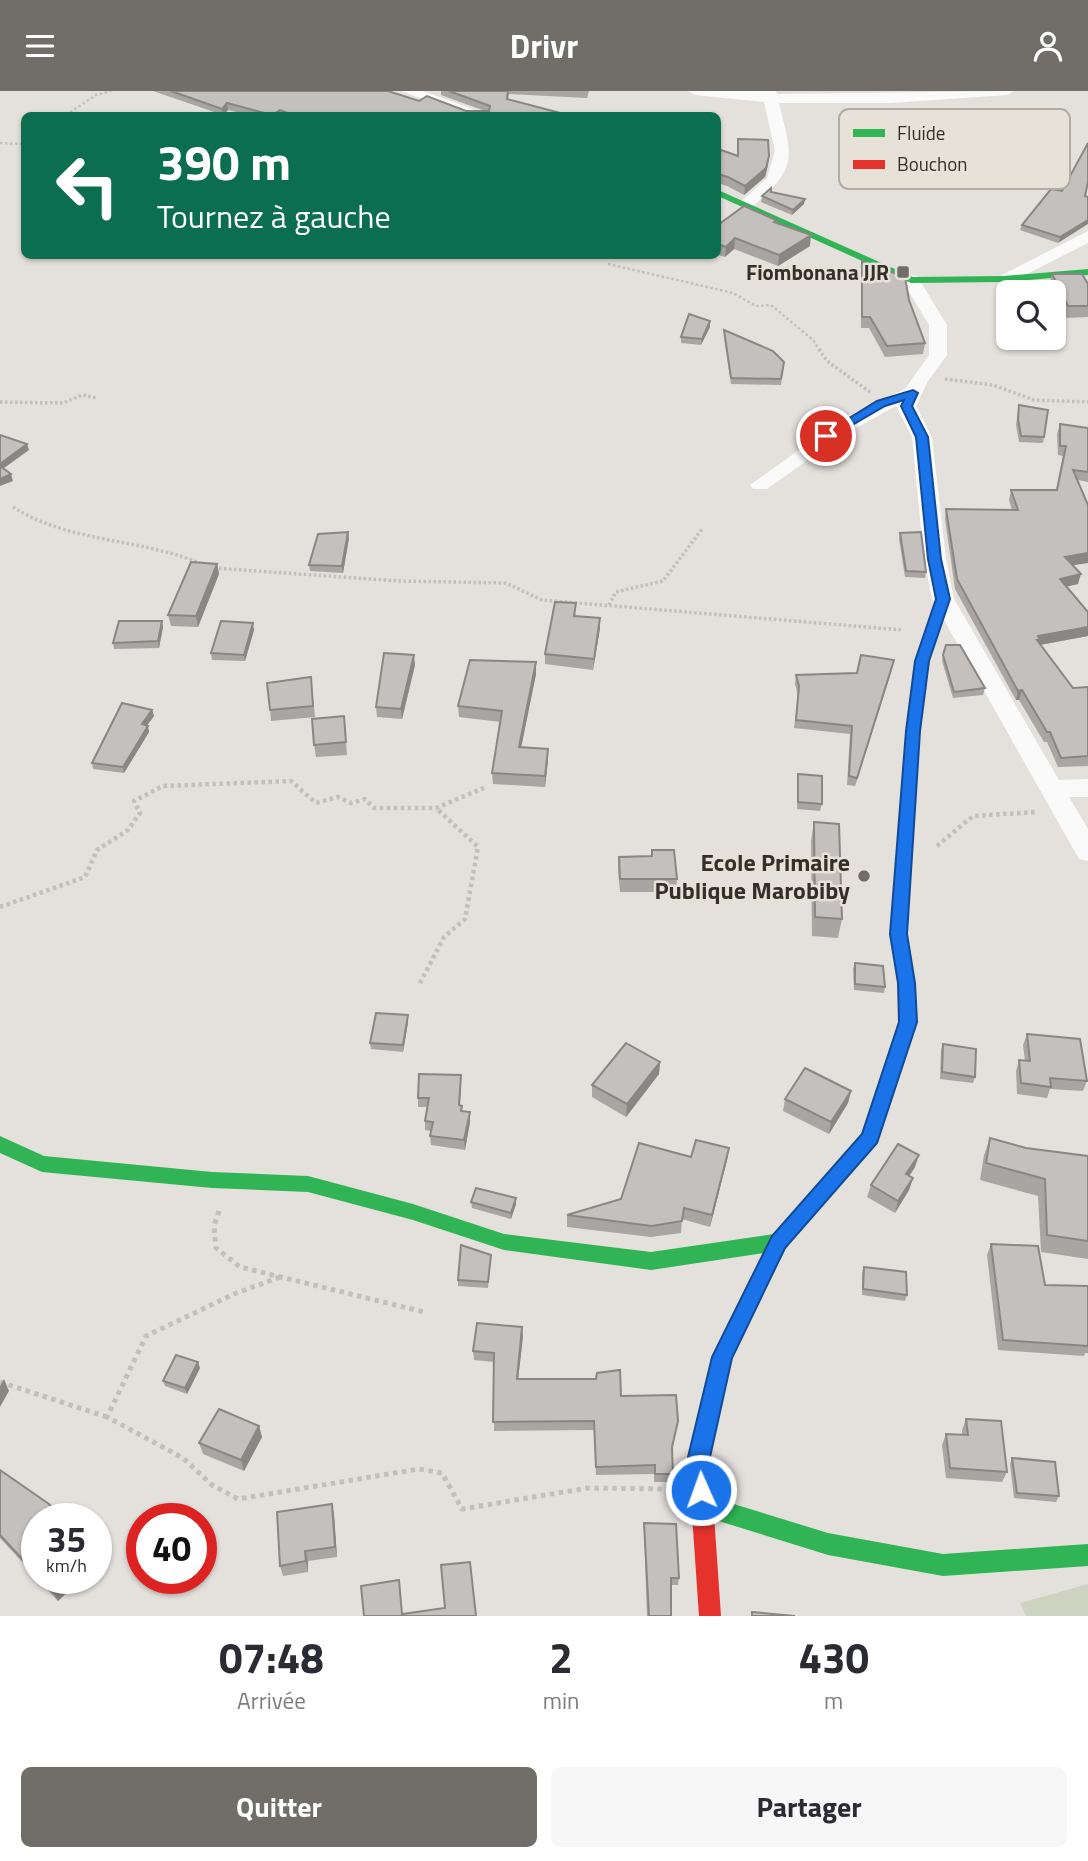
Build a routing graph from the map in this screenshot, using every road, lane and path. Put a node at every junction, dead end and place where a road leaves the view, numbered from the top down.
1 (111, 91) edge
2 (408, 91) edge
3 (695, 91) edge
4 (1007, 91) edge
5 (771, 96) edge
6 (70, 112) edge
7 (472, 112) edge
8 (0, 143) edge
9 (21, 144) edge
10 (721, 194) edge
11 (746, 204) junction
12 (1088, 236) edge
13 (608, 264) dead end
14 (1088, 272) edge
15 (1003, 279) junction
16 (911, 280) junction
17 (916, 387) junction
18 (96, 398) dead end
19 (0, 402) edge
20 (1088, 402) edge
21 (881, 403) junction
22 (760, 485) dead end
23 (12, 507) dead end
24 (702, 529) dead end
25 (943, 599) junction
26 (609, 605) junction
27 (932, 632) junction
28 (486, 787) dead end
29 (1088, 788) edge
30 (1058, 799) junction
31 (436, 808) junction
32 (1088, 852) edge
33 (904, 867) junction
34 (0, 907) edge
35 (420, 983) dead end
36 (0, 1144) edge
37 (230, 1181) junction
38 (779, 1242) junction
39 (280, 1276) junction
40 (424, 1312) dead end
41 (0, 1382) edge
42 (107, 1417) junction
43 (701, 1497) junction
44 (1088, 1555) edge
45 (710, 1616) edge

1 - 6 path
2 - 7 street
3 - 5 street
4 - 5 street
5 - 11 street
8 - 9 path
10 - 11 street
11 - 16 street
12 - 15 street
13 - 21 path
14 - 15 street
15 - 16 street
16 - 17 street
17 - 20 path
17 - 21 street
17 - 25 street
18 - 19 path
21 - 22 street
23 - 26 path
24 - 26 path
25 - 27 street
25 - 30 street
26 - 27 path
27 - 33 street
28 - 31 path
29 - 30 street
30 - 32 street
30 - 33 path
31 - 34 path
31 - 35 path
33 - 38 street
36 - 37 street
37 - 38 street
37 - 39 path
38 - 43 street
39 - 40 path
39 - 42 path
41 - 42 path
42 - 43 path
43 - 44 street
43 - 45 street

